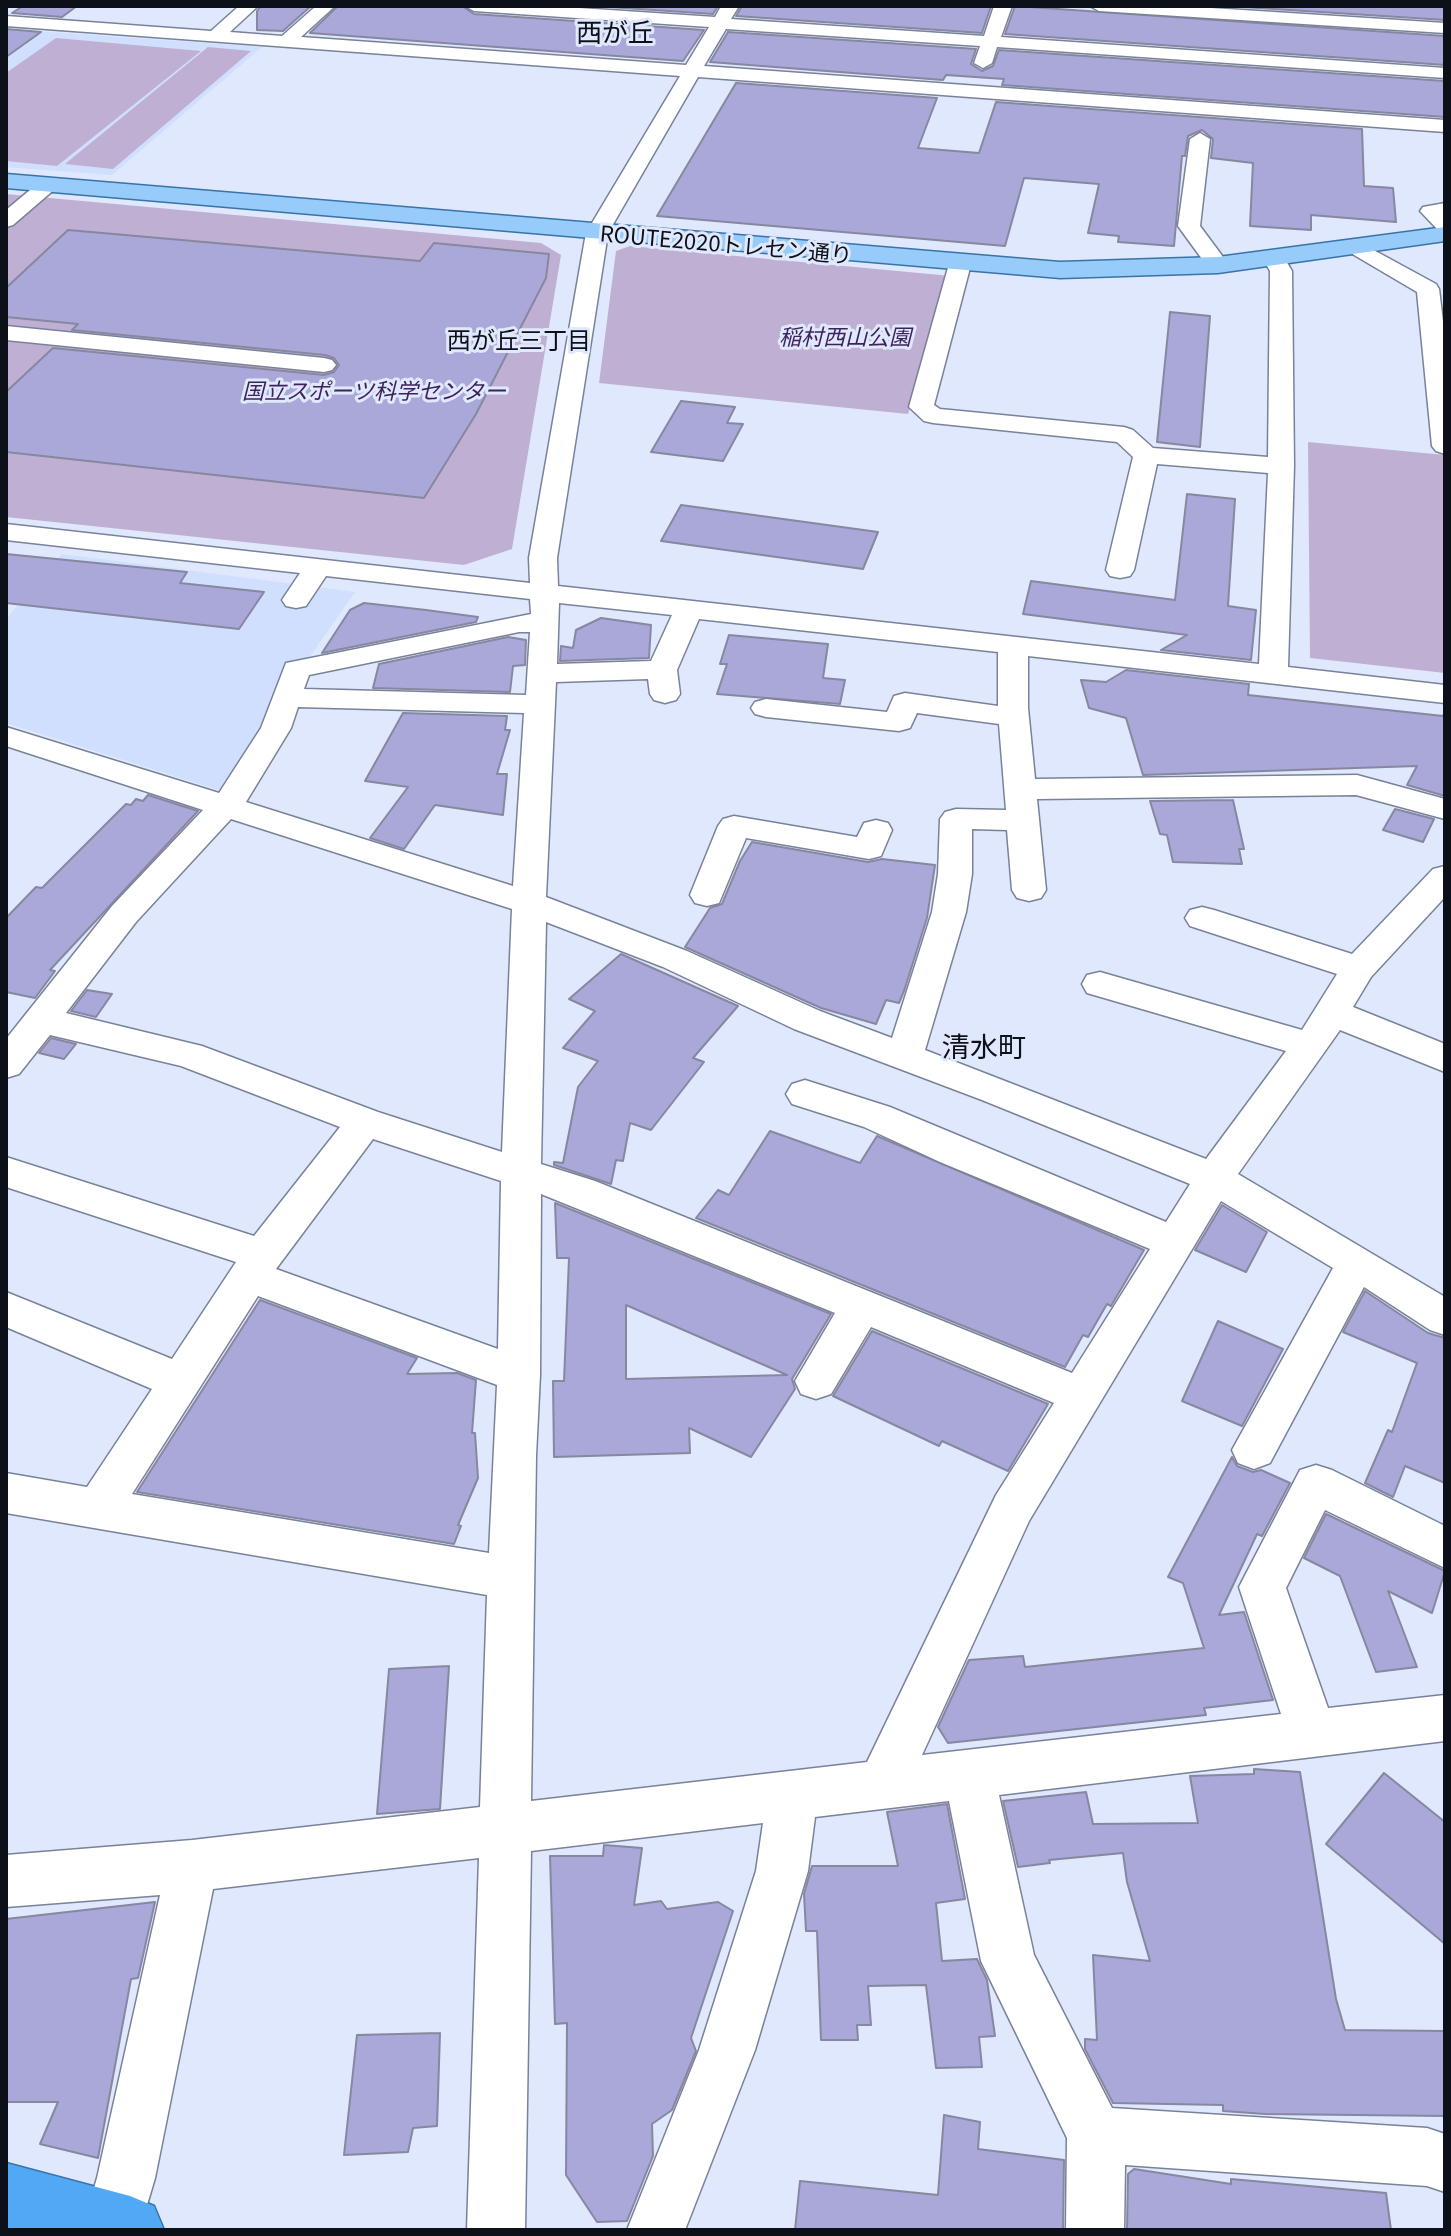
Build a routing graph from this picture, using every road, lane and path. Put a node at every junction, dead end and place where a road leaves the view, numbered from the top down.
1 (60, 6) edge
2 (249, 6) edge
3 (326, 6) edge
4 (474, 6) edge
5 (730, 6) edge
6 (1003, 6) edge
7 (1099, 6) edge
8 (501, 7) edge
9 (171, 16) dead end
10 (6, 21) edge
11 (36, 23) junction
12 (720, 23) junction
13 (1445, 28) edge
14 (149, 32) junction
15 (214, 37) junction
16 (285, 42) junction
17 (989, 42) junction
18 (1303, 49) edge
19 (459, 54) junction
20 (1060, 63) junction
21 (690, 72) junction
22 (1445, 73) edge
23 (975, 93) junction
24 (1051, 98) junction
25 (1445, 106) edge
26 (1303, 117) junction
27 (1441, 126) edge
28 (1200, 139) dead end
29 (6, 181) edge
30 (49, 184) junction
31 (1445, 209) edge
32 (6, 221) edge
33 (1445, 226) edge
34 (597, 233) junction
35 (1445, 234) edge
36 (1357, 247) junction
37 (1274, 259) junction
38 (960, 264) junction
39 (1218, 265) junction
40 (6, 333) edge
41 (324, 365) dead end
42 (1445, 446) edge
43 (1146, 455) junction
44 (1281, 466) junction
45 (6, 532) edge
46 (318, 568) junction
47 (1120, 570) dead end
48 (296, 600) dead end
49 (544, 607) junction
50 (689, 609) junction
51 (1013, 646) junction
52 (1273, 675) junction
53 (541, 688) junction
54 (1445, 694) edge
55 (286, 698) junction
56 (766, 708) dead end
57 (1014, 717) junction
58 (6, 736) edge
59 (1022, 804) junction
60 (223, 805) junction
61 (1445, 809) edge
62 (876, 830) dead end
63 (1445, 877) edge
64 (1029, 890) dead end
65 (707, 895) dead end
66 (529, 903) junction
67 (1202, 918) dead end
68 (1359, 969) junction
69 (1100, 984) dead end
70 (41, 1020) junction
71 (1322, 1029) junction
72 (904, 1057) junction
73 (1445, 1059) edge
74 (6, 1065) edge
75 (805, 1094) dead end
76 (365, 1122) junction
77 (6, 1172) edge
78 (521, 1173) junction
79 (1214, 1178) junction
80 (1175, 1242) junction
81 (1357, 1262) junction
82 (256, 1266) junction
83 (861, 1307) junction
84 (6, 1309) edge
85 (1445, 1318) edge
86 (519, 1375) junction
87 (816, 1381) dead end
88 (181, 1382) junction
89 (1079, 1394) junction
90 (1254, 1450) dead end
91 (6, 1493) edge
92 (98, 1509) junction
93 (1445, 1548) edge
94 (513, 1578) junction
95 (1445, 1718) edge
96 (1312, 1733) junction
97 (969, 1774) junction
98 (883, 1783) junction
99 (793, 1795) junction
100 (505, 1828) junction
101 (192, 1866) junction
102 (6, 1881) edge
103 (1096, 2135) junction
104 (1445, 2163) edge
105 (6, 2197) edge
106 (121, 2228) edge
107 (496, 2230) edge
108 (656, 2230) edge
109 (1095, 2230) edge

1 - 11 street
2 - 15 street
3 - 16 street
4 - 8 street
5 - 12 street
6 - 17 street
7 - 18 street
8 - 12 street
8 - 19 street
9 - 14 street
10 - 11 street
11 - 14 street
12 - 17 street
12 - 21 street
13 - 18 street
14 - 15 street
15 - 16 street
16 - 19 street
17 - 20 street
17 - 23 street
18 - 20 street
18 - 22 street
18 - 26 street
19 - 21 street
20 - 24 street
21 - 23 street
21 - 34 street
23 - 24 street
24 - 26 street
25 - 27 street
26 - 27 street
28 - 39 street
29 - 30 main road, ROUTE2020トレセン通り
30 - 32 street
30 - 34 main road, ROUTE2020トレセン通り
31 - 33 street
34 - 38 main road, ROUTE2020トレセン通り
34 - 49 street
35 - 36 main road, ROUTE2020トレセン通り
36 - 37 main road, ROUTE2020トレセン通り
36 - 42 street
37 - 39 main road, ROUTE2020トレセン通り
37 - 44 street
38 - 39 main road, ROUTE2020トレセン通り
38 - 43 street
40 - 41 street
43 - 44 street
43 - 47 street
44 - 52 street
45 - 46 street
46 - 48 street
46 - 49 street
49 - 50 street
49 - 53 street
49 - 55 street
50 - 51 street
50 - 53 street
51 - 52 street
51 - 57 street
52 - 54 street
53 - 55 street
53 - 66 street
55 - 60 street
56 - 57 street
57 - 59 street
58 - 60 street
59 - 61 street
59 - 64 street
59 - 72 street
60 - 66 street
60 - 70 street
62 - 65 street
63 - 68 street
66 - 72 street
66 - 78 street
67 - 68 street
68 - 71 street
69 - 71 street
70 - 74 street
70 - 76 street
71 - 73 street
71 - 79 street
72 - 79 street
75 - 80 street
76 - 78 street
76 - 82 street
77 - 82 street
78 - 83 street
78 - 86 street
79 - 80 street
79 - 81 street
80 - 89 street
81 - 85 street
81 - 90 street
82 - 86 street
82 - 88 street
83 - 87 street
83 - 89 street
84 - 88 street
86 - 94 street
88 - 92 street
89 - 98 street
91 - 92 street
92 - 94 street
93 - 96 street
94 - 100 street
95 - 96 street
96 - 97 street
97 - 98 street
97 - 103 street
98 - 99 street
99 - 100 street
99 - 108 street
100 - 101 street
100 - 107 street
101 - 102 street
101 - 106 street
103 - 104 street
103 - 109 street
105 - 106 highway

